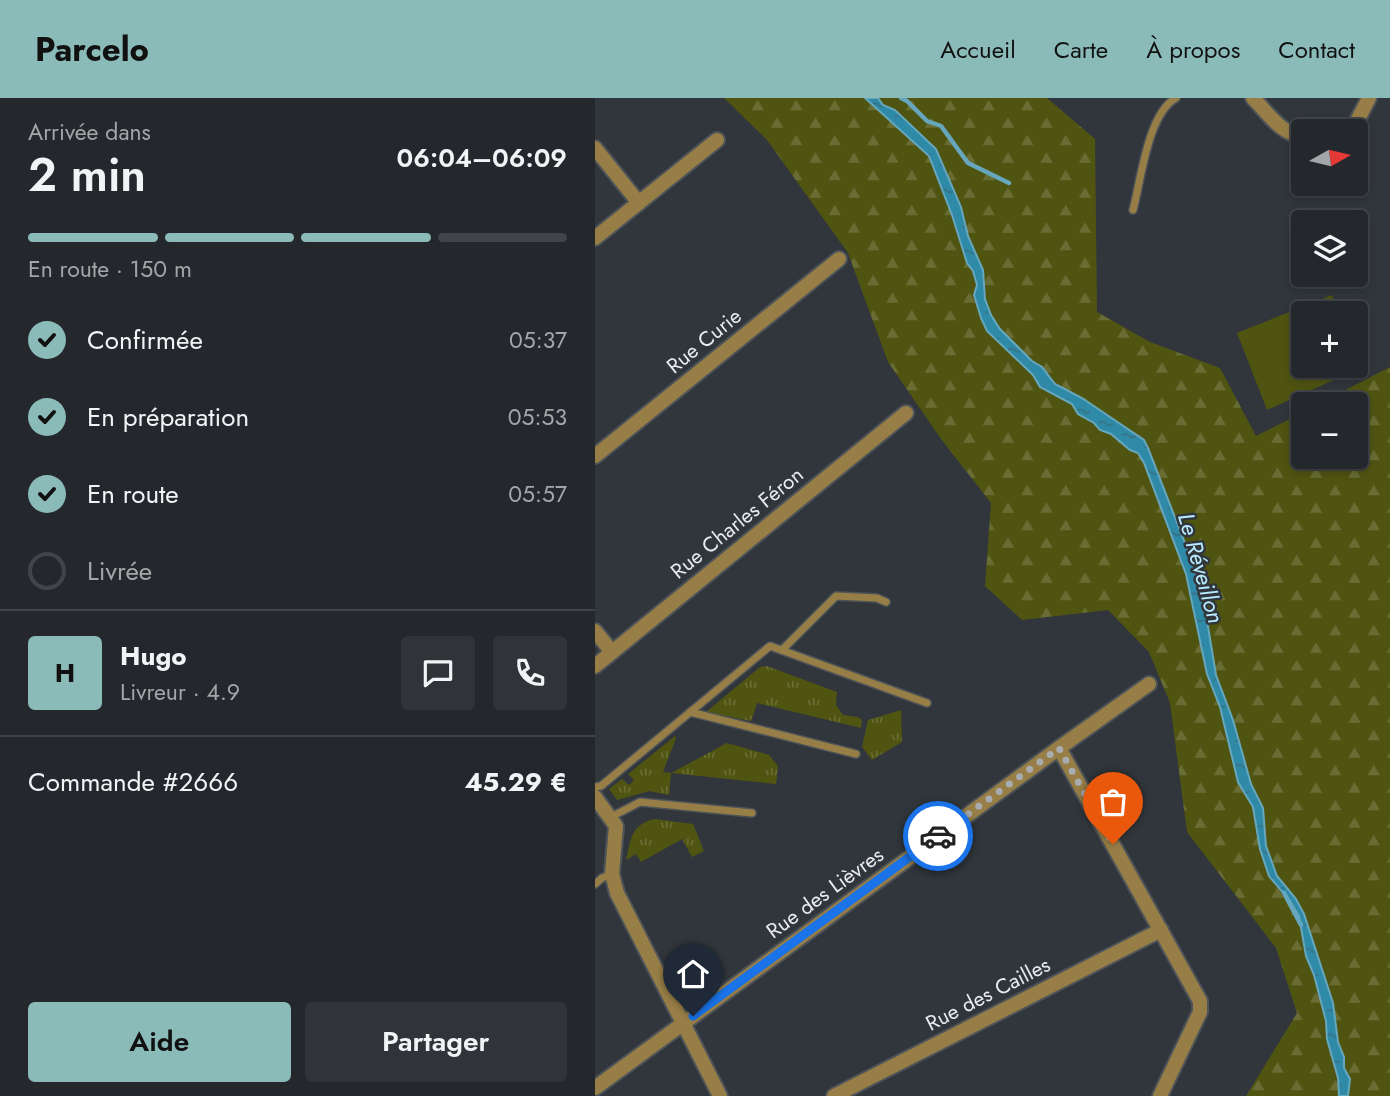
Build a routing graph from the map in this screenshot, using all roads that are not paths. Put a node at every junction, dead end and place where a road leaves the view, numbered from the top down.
1 (1176, 98) edge
2 (1253, 98) edge
3 (1369, 98) edge
4 (1358, 119) edge
5 (1291, 133) edge
6 (717, 140) dead end
7 (595, 148) edge
8 (639, 203) junction
9 (1133, 210) dead end
10 (595, 238) edge
11 (839, 259) dead end
12 (906, 413) dead end
13 (595, 456) edge
14 (885, 602) dead end
15 (595, 631) edge
16 (782, 650) junction
17 (612, 652) junction
18 (595, 666) edge
19 (1149, 684) dead end
20 (927, 703) dead end
21 (690, 712) junction
22 (1059, 748) junction
23 (856, 754) dead end
24 (595, 788) edge
25 (595, 797) edge
26 (752, 813) dead end
27 (611, 817) junction
28 (612, 874) junction
29 (595, 884) edge
30 (1161, 930) junction
31 (683, 1024) junction
32 (595, 1088) edge
33 (720, 1096) edge
34 (834, 1096) edge
35 (1160, 1096) edge

1 - 9 lane
2 - 5 street
3 - 4 street
6 - 8 street
7 - 8 street
8 - 10 street
11 - 13 street, Rue Curie
12 - 17 street, Rue Charles Féron
14 - 16 lane
15 - 17 street
16 - 20 lane
16 - 21 lane
17 - 18 street, Rue Charles Féron
19 - 22 street, Rue des Lièvres
21 - 23 lane
21 - 24 lane
22 - 30 street
22 - 31 street, Rue des Lièvres
25 - 27 street
26 - 27 lane
27 - 28 street
28 - 29 lane
28 - 31 street
30 - 34 street, Rue des Cailles
30 - 35 street
31 - 32 street, Rue des Lièvres
31 - 33 street

